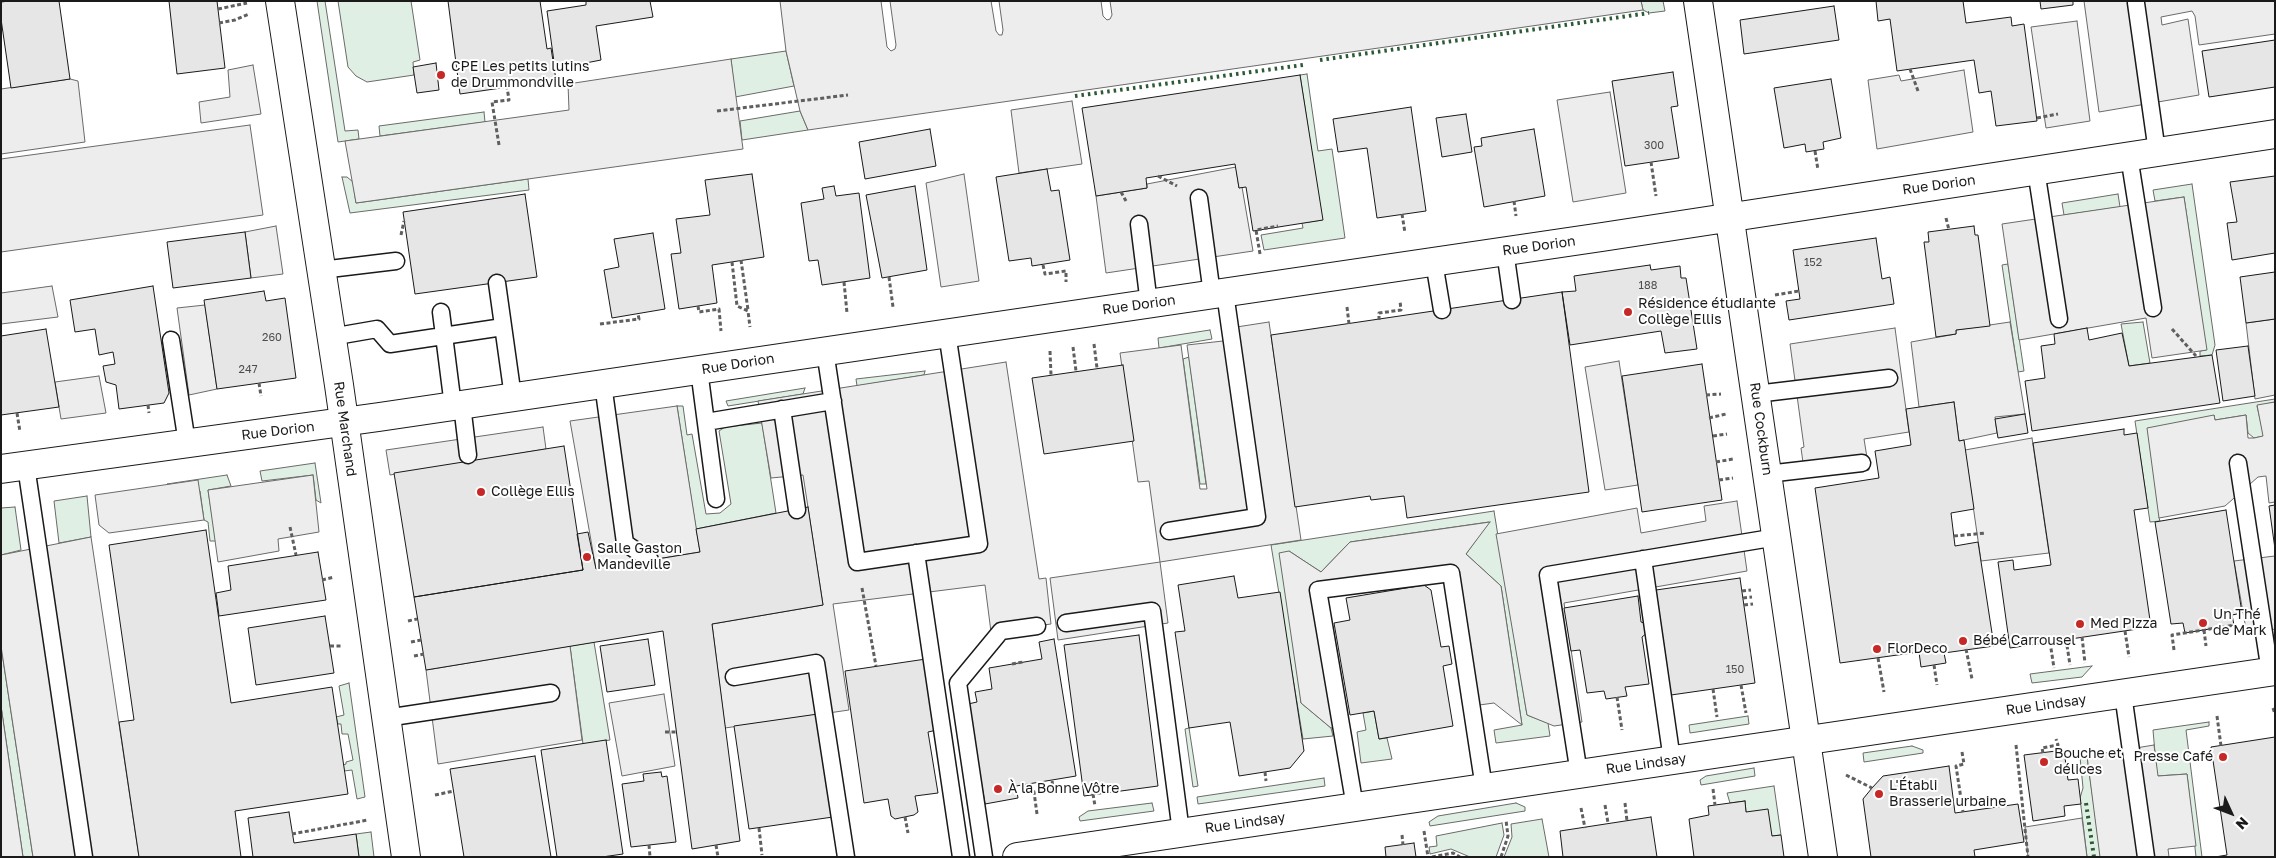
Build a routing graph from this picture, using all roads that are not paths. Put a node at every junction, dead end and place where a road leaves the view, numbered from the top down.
1 (280, 1) edge
2 (1698, 1) edge
3 (2136, 3) dead end
4 (2275, 134) edge
5 (2157, 152) junction
6 (2130, 156) junction
7 (2036, 170) junction
8 (1199, 198) dead end
9 (1730, 217) junction
10 (1139, 224) dead end
11 (1505, 251) junction
12 (396, 261) dead end
13 (1434, 262) junction
14 (321, 270) junction
15 (497, 282) dead end
16 (1219, 294) junction
17 (1512, 300) dead end
18 (1149, 304) junction
19 (2153, 308) road end
20 (1442, 310) dead end
21 (441, 312) dead end
22 (2059, 319) dead end
23 (503, 328) junction
24 (947, 333) junction
25 (331, 337) junction
26 (444, 337) junction
27 (171, 340) dead end
28 (825, 352) junction
29 (700, 370) junction
30 (1889, 378) dead end
31 (603, 384) junction
32 (1756, 394) junction
33 (513, 398) junction
34 (833, 401) junction
35 (458, 405) junction
36 (782, 409) junction
37 (344, 422) junction
38 (706, 422) junction
39 (187, 443) junction
40 (468, 455) dead end
41 (1862, 463) dead end
42 (2238, 463) dead end
43 (14, 467) edge
44 (1768, 474) junction
45 (716, 499) dead end
46 (796, 510) dead end
47 (1169, 530) dead end
48 (1777, 537) junction
49 (916, 553) junction
50 (1643, 559) junction
51 (650, 560) dead end
52 (1066, 623) dead end
53 (1037, 626) dead end
54 (2272, 672) edge
55 (734, 677) dead end
56 (551, 693) dead end
57 (2123, 694) junction
58 (386, 718) junction
59 (1807, 741) junction
60 (1672, 760) junction
61 (1580, 774) junction
62 (1484, 788) junction
63 (1355, 807) junction
64 (1181, 832) junction
65 (1050, 854) edge
66 (84, 857) edge
67 (406, 857) edge
68 (846, 857) edge
69 (961, 857) edge
70 (984, 857) edge
71 (1017, 857) edge
72 (1823, 857) edge
73 (2146, 857) edge

1 - 14 street, Rue Marchand
2 - 9 street, Rue Cockburn
3 - 5 lane
4 - 5 street, Rue Dorion
5 - 6 street, Rue Dorion
6 - 7 street, Rue Dorion
6 - 19 lane
7 - 9 street, Rue Dorion
7 - 22 lane
8 - 16 lane
9 - 11 street, Rue Dorion
9 - 32 street, Rue Cockburn
10 - 18 lane
11 - 13 street, Rue Dorion
11 - 17 lane
12 - 14 lane
13 - 16 street, Rue Dorion
13 - 20 lane
14 - 25 street, Rue Marchand
15 - 23 lane
16 - 18 street, Rue Dorion
16 - 47 lane
18 - 24 street, Rue Dorion
21 - 26 lane
23 - 26 lane
23 - 33 lane
24 - 28 street, Rue Dorion
24 - 49 lane
25 - 26 lane
25 - 37 street, Rue Marchand
26 - 35 lane
27 - 39 lane
28 - 29 street, Rue Dorion
28 - 34 lane
29 - 31 street, Rue Dorion
29 - 38 lane
30 - 32 lane
31 - 33 street, Rue Dorion
31 - 51 lane
32 - 44 street, Rue Cockburn
33 - 35 street, Rue Dorion
34 - 36 lane
34 - 49 lane
35 - 37 street, Rue Dorion
35 - 40 lane
36 - 38 lane
36 - 46 lane
37 - 39 street, Rue Dorion
37 - 58 street, Rue Marchand
38 - 45 lane
39 - 43 street, Rue Dorion
41 - 44 lane
42 - 54 lane
43 - 66 lane
44 - 48 street, Rue Cockburn
48 - 50 lane
48 - 59 street, Rue Cockburn
49 - 69 lane
50 - 60 lane
50 - 61 lane
52 - 64 lane
53 - 70 lane
54 - 57 street, Rue Lindsay
55 - 68 lane
56 - 58 lane
57 - 59 street, Rue Lindsay
57 - 73 lane
58 - 67 street, Rue Marchand
59 - 60 street, Rue Lindsay
59 - 72 street, Rue Cockburn
60 - 61 street, Rue Lindsay
61 - 62 street, Rue Lindsay
62 - 63 street, Rue Lindsay
62 - 63 lane
63 - 64 street, Rue Lindsay
64 - 65 street, Rue Lindsay
65 - 71 street, Rue Lindsay

